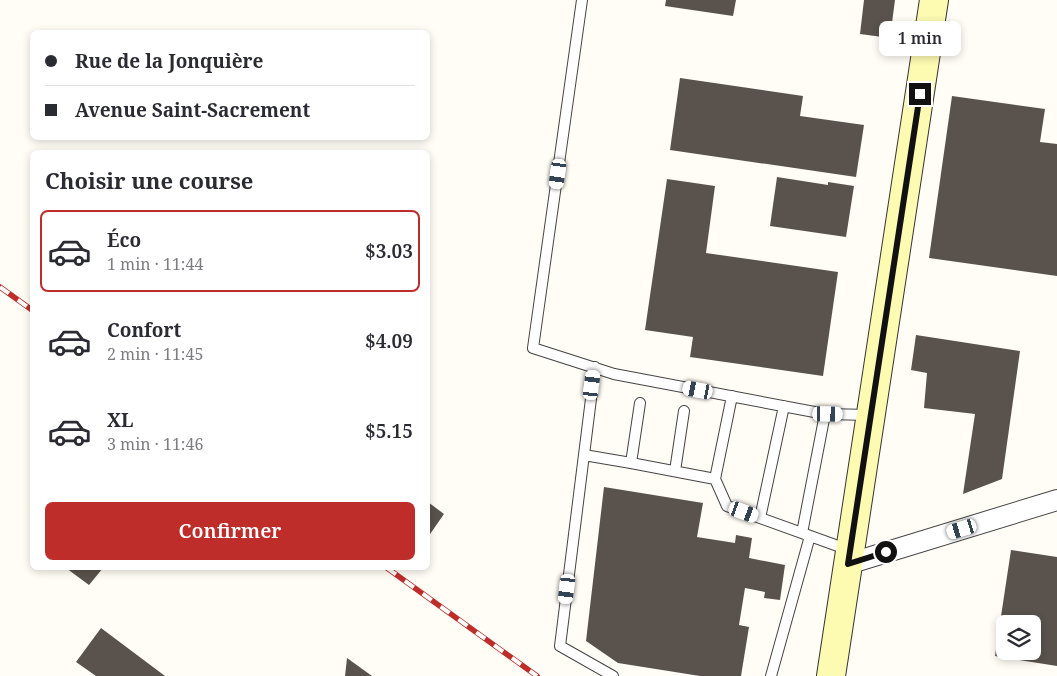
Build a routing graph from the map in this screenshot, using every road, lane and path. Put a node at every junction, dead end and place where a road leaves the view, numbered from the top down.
1 (582, 0) edge
2 (934, 0) edge
3 (595, 367) junction
4 (732, 396) junction
5 (640, 403) dead end
6 (784, 406) junction
7 (684, 411) dead end
8 (825, 414) junction
9 (870, 415) junction
10 (584, 456) junction
11 (631, 463) junction
12 (675, 471) junction
13 (715, 479) junction
14 (1057, 500) edge
15 (760, 518) junction
16 (806, 535) junction
17 (849, 557) junction
18 (613, 676) edge
19 (771, 676) edge
20 (831, 676) edge

1 - 3 lane
2 - 9 main road
3 - 4 lane
3 - 10 lane
4 - 6 lane
4 - 13 lane
5 - 11 lane
6 - 8 lane
6 - 15 lane
7 - 12 lane
8 - 9 lane
8 - 16 lane
9 - 17 main road
10 - 11 lane
10 - 18 lane
11 - 12 lane
12 - 13 lane
13 - 15 lane
14 - 17 street
15 - 16 lane
16 - 17 lane
16 - 19 lane
17 - 20 main road

